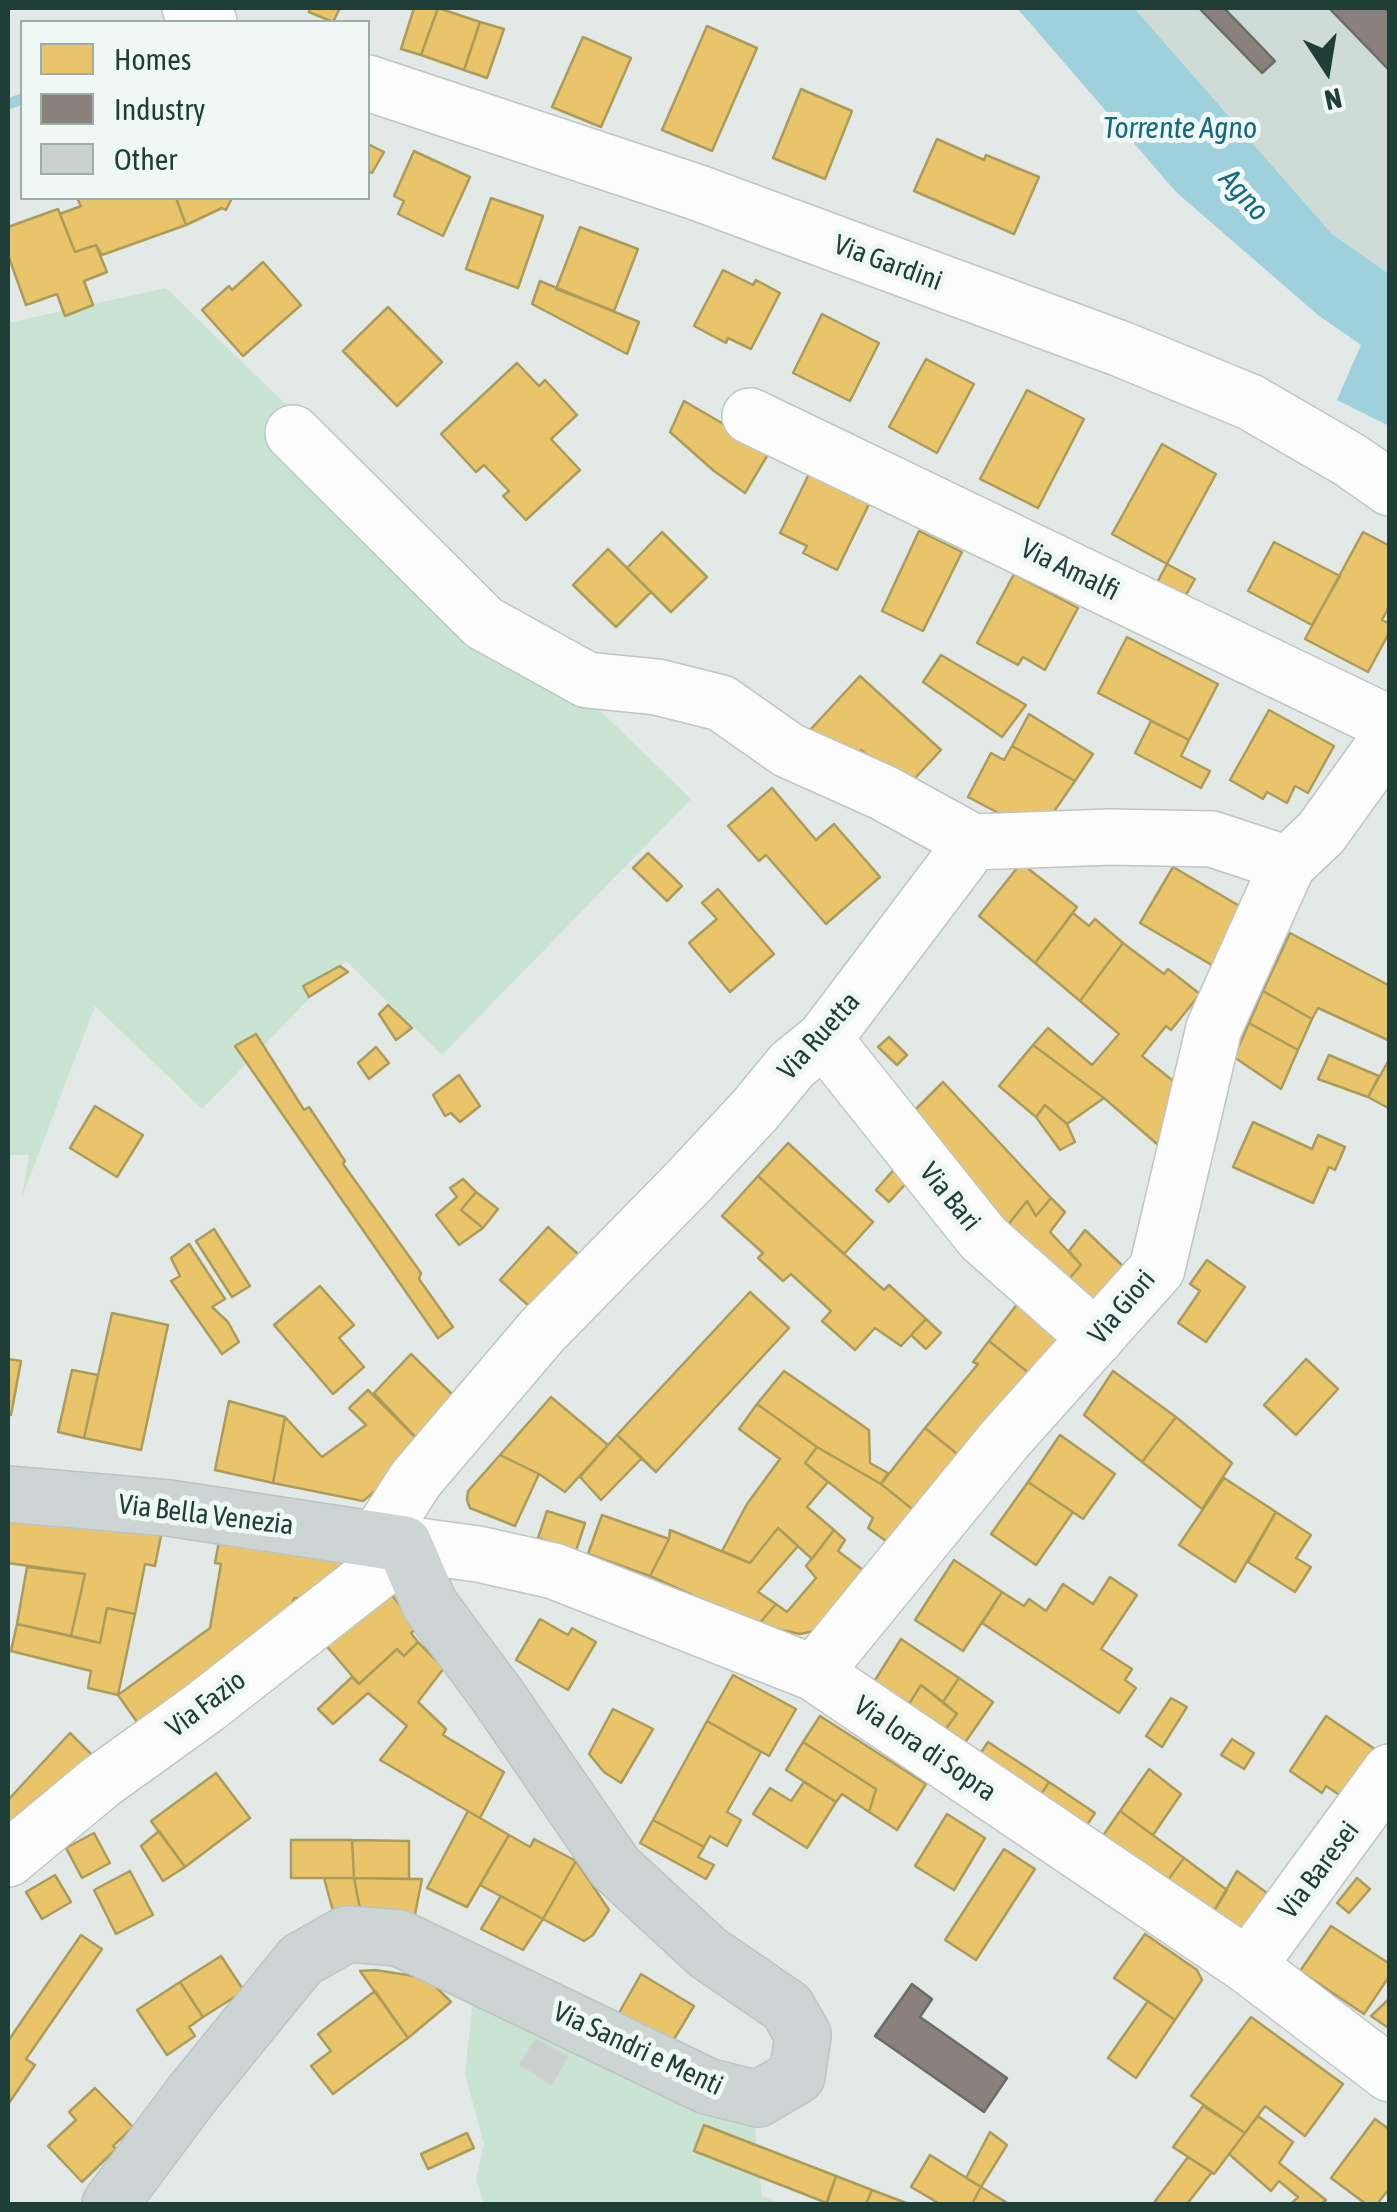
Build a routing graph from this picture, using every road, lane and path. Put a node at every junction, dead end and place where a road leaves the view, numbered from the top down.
1 (370, 84) edge
2 (750, 416) dead end
3 (293, 434) dead end
4 (1390, 488) edge
5 (1390, 724) edge
6 (1390, 737) edge
7 (972, 842) junction
8 (1288, 864) junction
9 (824, 1039) junction
10 (1096, 1338) junction
11 (8, 1494) edge
12 (397, 1546) junction
13 (814, 1673) junction
14 (1390, 1772) edge
15 (8, 1859) edge
16 (1248, 1966) junction
17 (1390, 2074) edge
18 (110, 2204) edge

1 - 4 street, Via Gardini
2 - 5 street, Via Amalfi
3 - 7 street
6 - 8 street
7 - 8 street
7 - 9 street, Via Ruetta
8 - 10 street, Via Giori
9 - 10 street, Via Bari
9 - 12 street, Via Ruetta
10 - 13 street, Via Giori
11 - 12 main road, Via Bella Venezia
12 - 13 street, Via lora di Sopra
12 - 15 street, Via Fazio
12 - 18 main road, Via Sandri e Menti
13 - 16 street, Via lora di Sopra
14 - 16 street, Via Baresei
16 - 17 street, Via lora di Sopra

